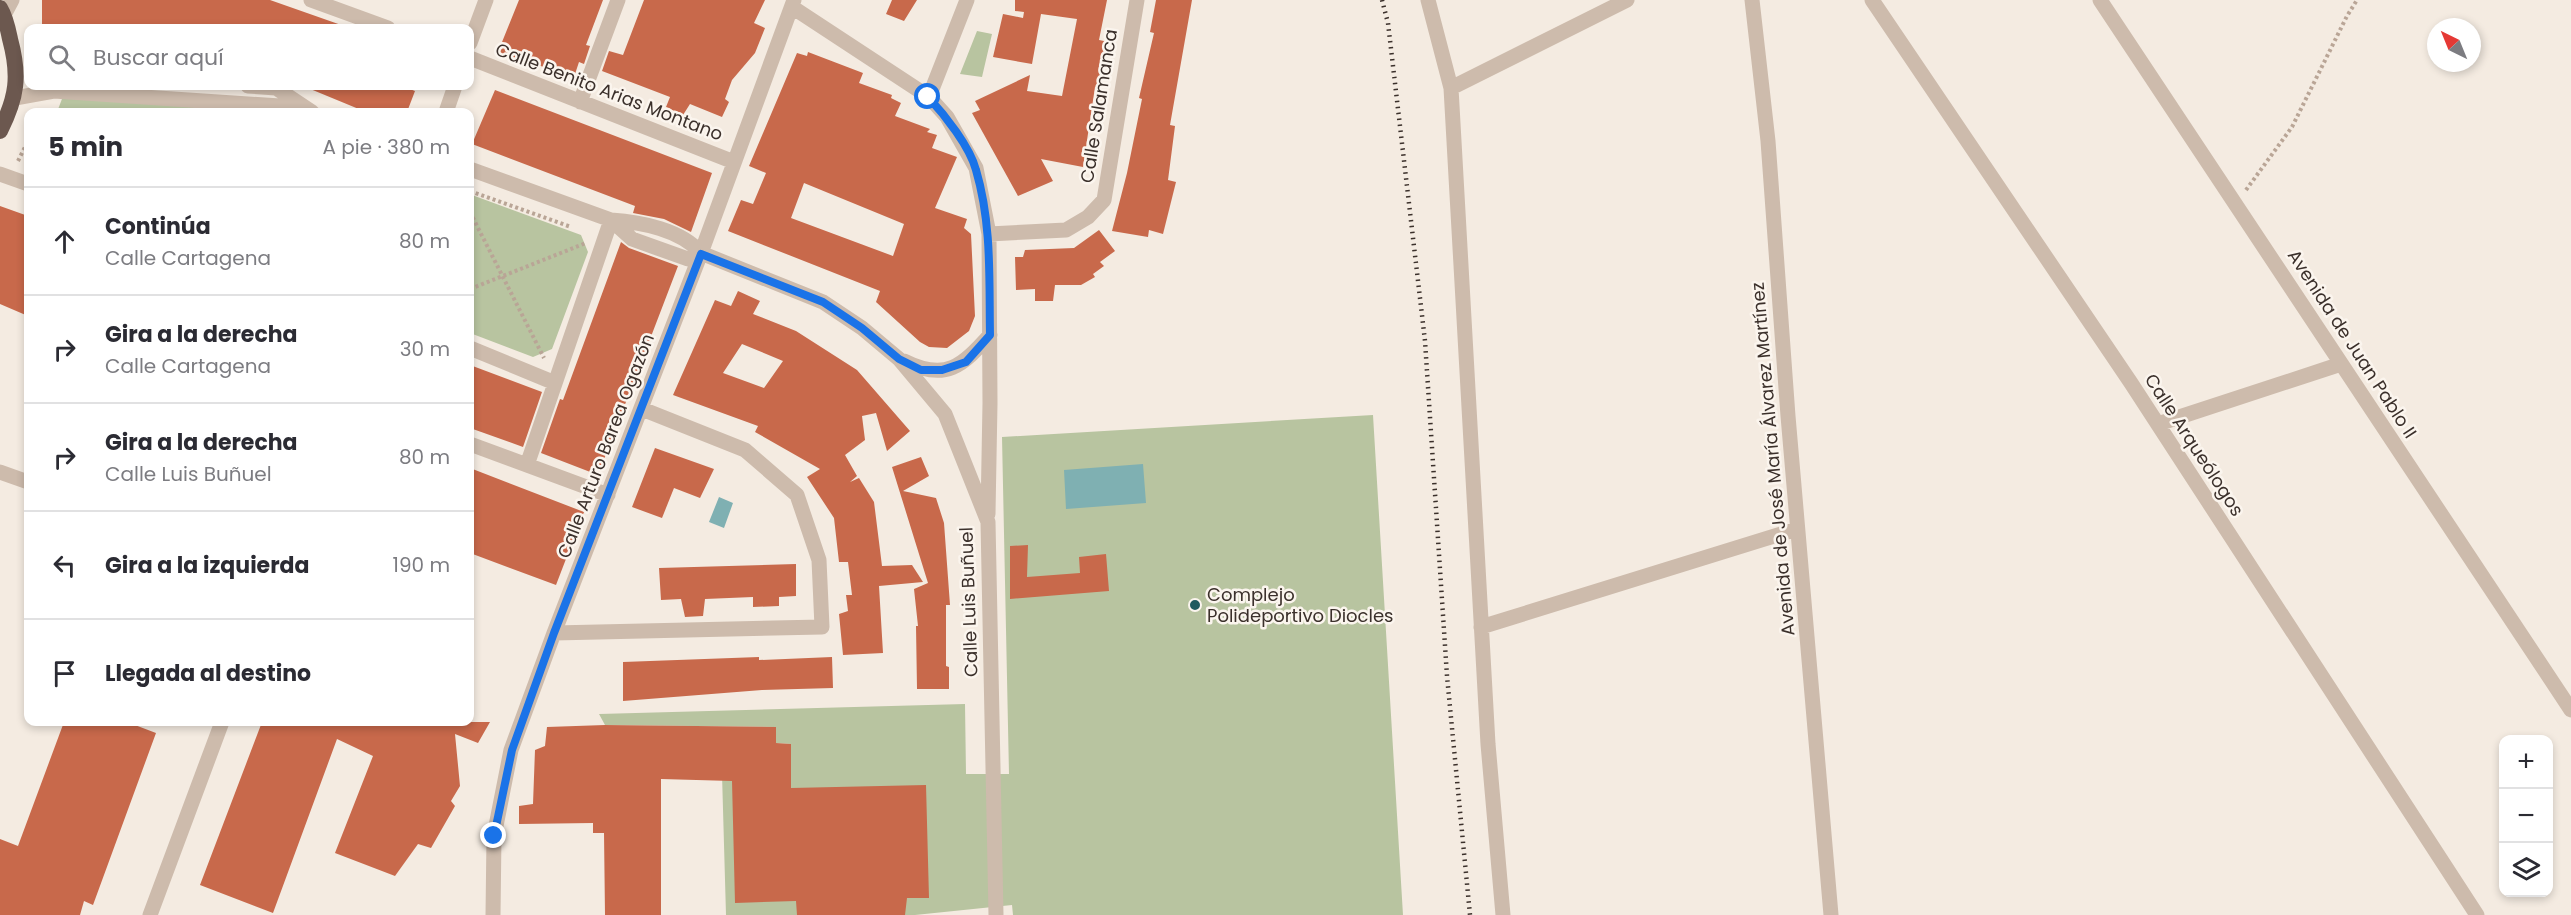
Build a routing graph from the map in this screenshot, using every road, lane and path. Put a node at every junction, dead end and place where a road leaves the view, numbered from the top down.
1 (311, 0) edge
2 (486, 0) edge
3 (618, 0) edge
4 (967, 0) edge
5 (1137, 0) edge
6 (1428, 0) edge
7 (1627, 0) edge
8 (1752, 0) edge
9 (1872, 0) edge
10 (2100, 0) edge
11 (2357, 0) edge
12 (793, 3) edge
13 (5, 8) edge
14 (377, 24) edge
15 (474, 32) edge
16 (474, 60) edge
17 (22, 63) edge
18 (1451, 88) junction
19 (279, 90) edge
20 (454, 90) edge
21 (928, 97) junction
22 (15, 98) junction
23 (580, 102) junction
24 (285, 108) edge
25 (306, 108) edge
26 (447, 108) edge
27 (0, 131) edge
28 (734, 162) junction
29 (474, 170) edge
30 (0, 174) edge
31 (24, 183) edge
32 (474, 192) edge
33 (2236, 203) junction
34 (474, 220) edge
35 (612, 220) junction
36 (576, 229) dead end
37 (989, 234) junction
38 (591, 240) dead end
39 (585, 243) dead end
40 (593, 246) dead end
41 (701, 254) junction
42 (503, 276) junction
43 (474, 287) edge
44 (990, 335) junction
45 (474, 350) edge
46 (552, 358) dead end
47 (899, 359) junction
48 (2341, 364) junction
49 (555, 382) junction
50 (642, 408) junction
51 (2158, 424) junction
52 (474, 445) edge
53 (527, 465) junction
54 (0, 472) edge
55 (24, 481) edge
56 (608, 495) junction
57 (988, 522) junction
58 (1797, 529) junction
59 (1481, 627) junction
60 (554, 633) junction
61 (2571, 710) edge
62 (221, 726) edge
63 (150, 915) edge
64 (493, 915) edge
65 (996, 915) edge
66 (1503, 915) edge
67 (1831, 915) edge
68 (2477, 915) edge

1 - 14 street
2 - 15 street
3 - 23 street
4 - 21 street
5 - 37 street, Calle Salamanca
6 - 18 street
7 - 18 street
8 - 58 street, Avenida de José María Álvarez Martínez
9 - 51 street, Calle Arqueólogos
10 - 33 street, Avenida de Juan Pablo II
11 - 33 path
12 - 21 street
12 - 28 street, Calle Arturo Barea Ogazón
13 - 17 highway
16 - 23 street, Calle Benito Arias Montano
17 - 22 highway
18 - 59 street
19 - 25 street
20 - 26 street
21 - 37 street
22 - 24 street
22 - 27 highway
23 - 28 street, Calle Benito Arias Montano
28 - 41 street, Calle Arturo Barea Ogazón
29 - 35 street
30 - 31 street
32 - 36 path
33 - 48 street, Avenida de Juan Pablo II
34 - 42 path
35 - 41 street
35 - 49 street
37 - 44 street
38 - 40 path
39 - 42 path
41 - 47 street, Calle Luis Buñuel
41 - 50 street, Calle Arturo Barea Ogazón
42 - 43 path
42 - 46 path
44 - 47 street
44 - 57 street
45 - 49 street
47 - 57 street, Calle Luis Buñuel
48 - 51 street
48 - 61 street, Avenida de Juan Pablo II
49 - 53 street
50 - 56 street, Calle Arturo Barea Ogazón
50 - 60 street
51 - 68 street, Calle Arqueólogos
52 - 53 street
53 - 56 street
54 - 55 street
56 - 60 street, Calle Arturo Barea Ogazón
57 - 65 street, Calle Luis Buñuel
58 - 59 street
58 - 67 street, Avenida de José María Álvarez Martínez
59 - 66 street
60 - 64 street, Calle Arturo Barea Ogazón
62 - 63 street

